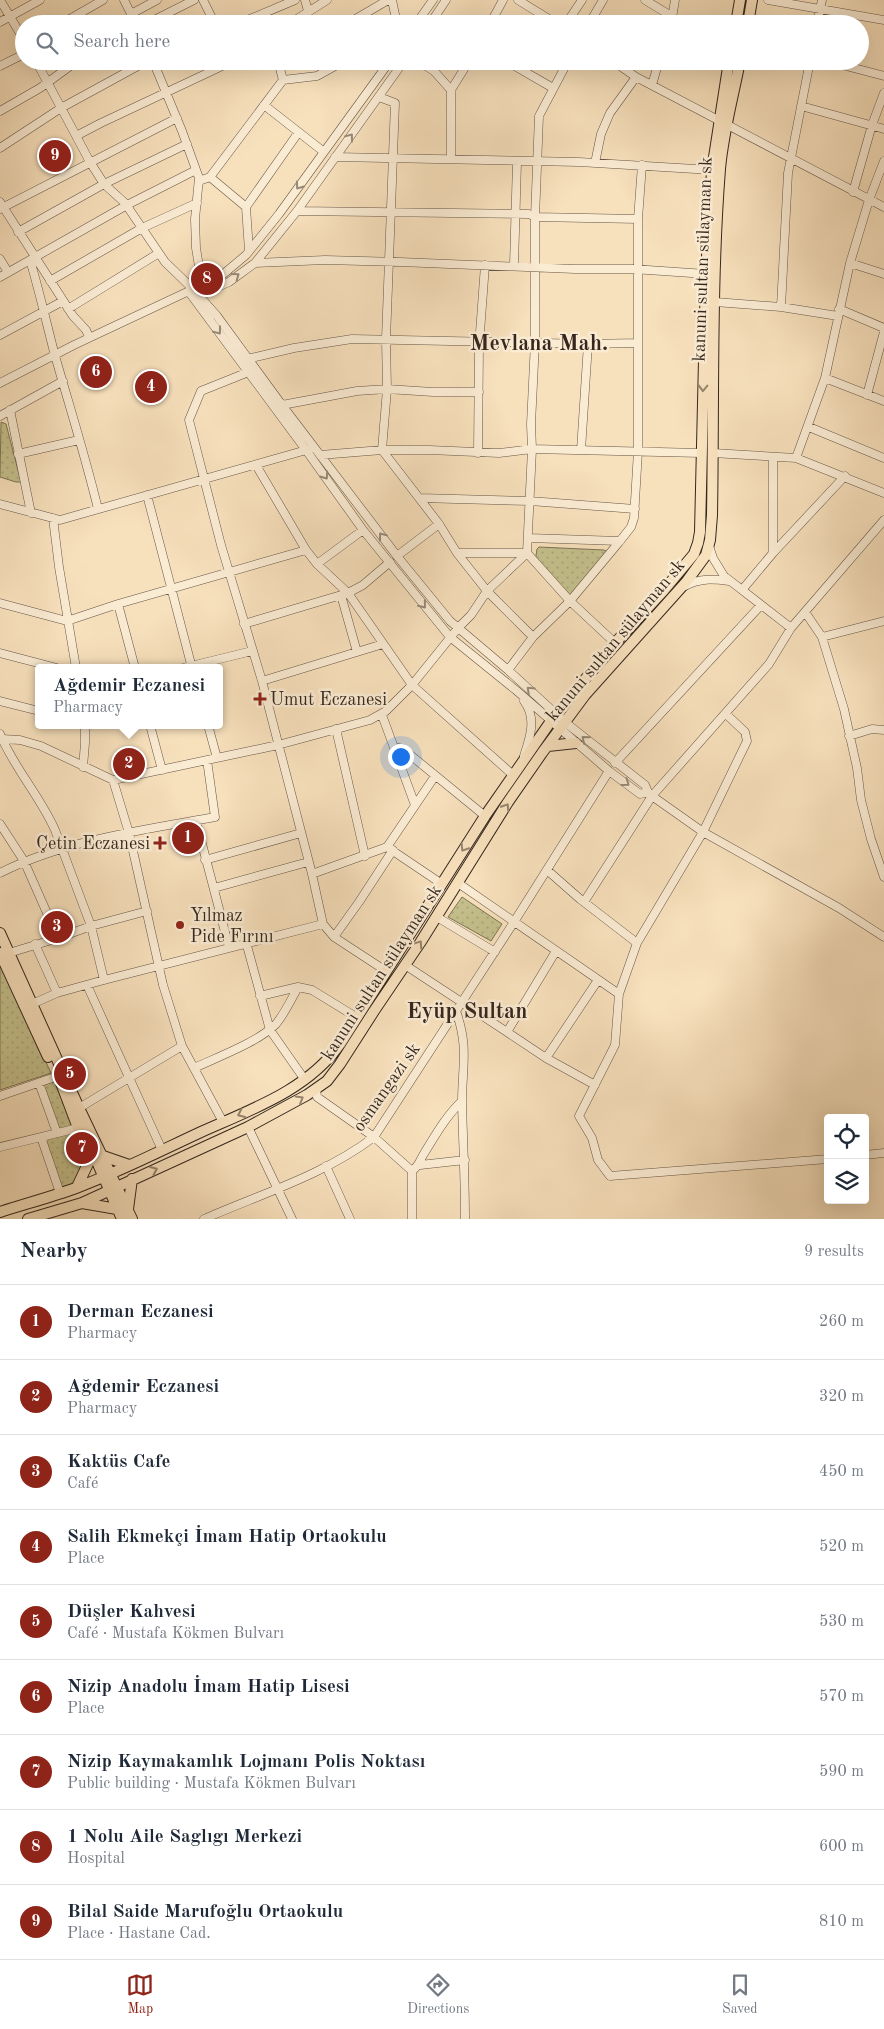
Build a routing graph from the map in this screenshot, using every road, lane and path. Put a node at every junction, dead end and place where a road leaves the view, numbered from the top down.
1 (0, 0) edge
2 (40, 0) edge
3 (103, 0) edge
4 (124, 0) edge
5 (157, 0) edge
6 (194, 0) edge
7 (204, 0) edge
8 (296, 0) edge
9 (305, 0) edge
10 (327, 0) edge
11 (390, 0) edge
12 (433, 0) edge
13 (446, 0) edge
14 (504, 0) edge
15 (518, 0) edge
16 (582, 0) edge
17 (603, 0) edge
18 (645, 0) edge
19 (675, 0) edge
20 (740, 0) edge
21 (752, 0) edge
22 (768, 0) edge
23 (822, 0) edge
24 (820, 10) junction
25 (308, 11) junction
26 (265, 13) joint
27 (131, 14) joint
28 (77, 15) edge
29 (164, 15) edge
30 (211, 15) edge
31 (260, 15) edge
32 (302, 15) edge
33 (363, 15) edge
34 (395, 15) edge
35 (422, 15) edge
36 (436, 15) edge
37 (495, 15) edge
38 (542, 15) edge
39 (572, 15) edge
40 (594, 15) edge
41 (664, 15) edge
42 (673, 15) edge
43 (738, 15) edge
44 (750, 15) edge
45 (819, 15) edge
46 (852, 15) edge
47 (10, 17) junction
48 (869, 18) edge
49 (884, 20) edge
50 (0, 22) edge
51 (15, 25) edge
52 (15, 58) edge
53 (0, 66) edge
54 (40, 70) edge
55 (64, 70) edge
56 (131, 70) edge
57 (157, 70) edge
58 (214, 70) edge
59 (280, 70) edge
60 (328, 70) edge
61 (383, 70) edge
62 (398, 70) edge
63 (432, 70) edge
64 (463, 70) edge
65 (522, 70) edge
66 (563, 70) edge
67 (627, 70) edge
68 (656, 70) edge
69 (728, 70) edge
70 (737, 70) edge
71 (808, 70) edge
72 (861, 70) edge
73 (636, 76) junction
74 (884, 76) edge
75 (282, 80) junction
76 (46, 82) junction
77 (652, 84) junction
78 (553, 88) junction
79 (451, 90) junction
80 (166, 93) junction
81 (884, 93) edge
82 (378, 97) junction
83 (264, 105) junction
84 (801, 106) junction
85 (61, 108) junction
86 (0, 111) edge
87 (176, 118) junction
88 (722, 122) junction
89 (872, 126) junction
90 (884, 129) edge
91 (298, 133) junction
92 (76, 136) junction
93 (187, 144) junction
94 (0, 148) edge
95 (324, 152) junction
96 (791, 157) junction
97 (335, 158) junction
98 (393, 159) junction
99 (451, 159) junction
100 (90, 162) junction
101 (517, 162) junction
102 (537, 162) junction
103 (884, 162) edge
104 (594, 163) junction
105 (642, 165) junction
106 (196, 170) junction
107 (712, 170) junction
108 (210, 177) junction
109 (199, 181) junction
110 (104, 184) junction
111 (853, 192) junction
112 (869, 200) junction
113 (197, 203) junction
114 (127, 205) junction
115 (1, 206) edge
116 (246, 207) junction
117 (884, 207) edge
118 (297, 211) junction
119 (390, 213) junction
120 (515, 214) junction
121 (535, 216) junction
122 (638, 219) junction
123 (142, 228) junction
124 (18, 232) junction
125 (249, 251) junction
126 (159, 253) junction
127 (32, 258) junction
128 (0, 259) edge
129 (388, 262) junction
130 (850, 262) junction
131 (254, 263) junction
132 (485, 264) junction
133 (514, 265) junction
134 (536, 267) junction
135 (637, 270) junction
136 (8, 272) junction
137 (706, 274) junction
138 (884, 274) edge
139 (0, 277) edge
140 (50, 281) junction
141 (202, 285) junction
142 (193, 293) junction
143 (63, 301) junction
144 (715, 302) junction
145 (781, 307) junction
146 (68, 309) junction
147 (43, 310) junction
148 (838, 313) junction
149 (884, 328) edge
150 (884, 332) edge
151 (0, 335) edge
152 (89, 338) junction
153 (386, 339) junction
154 (480, 341) junction
155 (535, 342) junction
156 (637, 343) junction
157 (588, 344) junction
158 (55, 354) junction
159 (248, 359) junction
160 (252, 371) junction
161 (825, 378) junction
162 (63, 381) junction
163 (0, 383) edge
164 (388, 389) junction
165 (479, 392) junction
166 (868, 395) junction
167 (884, 401) edge
168 (282, 405) junction
169 (10, 410) junction
170 (0, 416) edge
171 (809, 427) junction
172 (80, 440) junction
173 (310, 448) junction
174 (532, 449) junction
175 (382, 450) junction
176 (581, 450) junction
177 (638, 451) junction
178 (478, 453) junction
179 (701, 453) junction
180 (713, 453) junction
181 (18, 454) junction
182 (320, 455) junction
183 (774, 458) junction
184 (796, 458) junction
185 (884, 458) edge
186 (256, 465) junction
187 (845, 476) junction
188 (204, 479) junction
189 (884, 493) edge
190 (146, 495) junction
191 (419, 498) junction
192 (530, 501) junction
193 (0, 504) edge
194 (98, 509) junction
195 (635, 509) junction
196 (31, 512) junction
197 (53, 518) junction
198 (884, 520) edge
199 (439, 524) junction
200 (363, 530) junction
201 (528, 538) junction
202 (620, 541) junction
203 (709, 546) junction
204 (306, 550) junction
205 (527, 552) junction
206 (458, 553) junction
207 (774, 553) junction
208 (397, 556) junction
209 (390, 562) junction
210 (318, 564) junction
211 (229, 572) junction
212 (731, 582) junction
213 (681, 587) junction
214 (172, 588) junction
215 (742, 590) junction
216 (487, 591) junction
217 (344, 594) junction
218 (570, 601) junction
219 (0, 603) edge
220 (118, 604) junction
221 (761, 605) junction
222 (805, 612) junction
223 (67, 621) junction
224 (884, 621) edge
225 (244, 624) junction
226 (458, 628) junction
227 (791, 628) junction
228 (533, 637) junction
229 (822, 637) junction
230 (450, 638) junction
231 (615, 642) junction
232 (383, 644) junction
233 (252, 651) junction
234 (357, 652) junction
235 (0, 653) edge
236 (42, 664) edge
237 (75, 664) edge
238 (134, 664) edge
239 (191, 664) edge
240 (200, 664) edge
241 (508, 670) junction
242 (262, 681) junction
243 (412, 685) junction
244 (517, 691) junction
245 (0, 701) edge
246 (35, 709) edge
247 (726, 714) junction
248 (382, 715) junction
249 (554, 718) junction
250 (563, 727) junction
251 (84, 729) edge
252 (151, 729) edge
253 (209, 729) edge
254 (336, 729) junction
255 (884, 730) edge
256 (1, 736) edge
257 (849, 736) junction
258 (576, 744) junction
259 (278, 745) junction
260 (548, 746) junction
261 (394, 747) junction
262 (217, 758) junction
263 (207, 760) junction
264 (522, 763) junction
265 (615, 763) junction
266 (83, 767) junction
267 (162, 770) junction
268 (609, 771) junction
269 (513, 775) junction
270 (435, 776) junction
271 (113, 780) junction
272 (650, 794) junction
273 (415, 805) junction
274 (484, 816) junction
275 (196, 821) junction
276 (0, 824) edge
277 (703, 832) junction
278 (129, 833) junction
279 (300, 833) junction
280 (390, 848) junction
281 (62, 849) junction
282 (366, 856) junction
283 (24, 860) junction
284 (205, 860) junction
285 (308, 862) junction
286 (547, 870) junction
287 (0, 873) edge
288 (312, 874) junction
289 (884, 877) edge
290 (458, 883) junction
291 (442, 884) junction
292 (214, 888) junction
293 (584, 902) junction
294 (147, 911) junction
295 (437, 917) junction
296 (514, 922) junction
297 (323, 924) junction
298 (91, 926) junction
299 (0, 933) edge
300 (334, 937) junction
301 (884, 937) edge
302 (58, 938) junction
303 (246, 942) junction
304 (637, 943) junction
305 (35, 944) junction
306 (229, 947) junction
307 (556, 951) junction
308 (495, 952) junction
309 (5, 953) edge
310 (158, 965) junction
311 (405, 965) junction
312 (386, 971) junction
313 (104, 980) junction
314 (598, 980) junction
315 (87, 985) junction
316 (298, 988) junction
317 (57, 993) junction
318 (619, 994) junction
319 (260, 996) junction
320 (462, 1002) junction
321 (32, 1004) junction
322 (456, 1011) junction
323 (356, 1017) junction
324 (270, 1030) junction
325 (507, 1032) junction
326 (182, 1046) junction
327 (546, 1058) junction
328 (194, 1068) junction
329 (58, 1076) junction
330 (129, 1077) junction
331 (305, 1080) junction
332 (39, 1083) junction
333 (595, 1085) junction
334 (316, 1089) junction
335 (0, 1096) edge
336 (462, 1100) junction
337 (79, 1108) junction
338 (223, 1122) junction
339 (248, 1127) junction
340 (78, 1128) junction
341 (58, 1133) junction
342 (41, 1137) junction
343 (374, 1137) junction
344 (0, 1147) edge
345 (162, 1150) junction
346 (884, 1153) edge
347 (98, 1154) junction
348 (869, 1155) edge
349 (824, 1159) edge
350 (465, 1160) junction
351 (420, 1164) junction
352 (129, 1165) junction
353 (326, 1166) junction
354 (412, 1171) junction
355 (107, 1175) junction
356 (132, 1179) junction
357 (76, 1188) junction
358 (113, 1188) junction
359 (278, 1189) junction
360 (60, 1194) junction
361 (82, 1203) junction
362 (117, 1209) junction
363 (224, 1210) junction
364 (0, 1212) edge
365 (61, 1214) edge
366 (127, 1216) edge
367 (28, 1219) edge
368 (204, 1219) edge
369 (229, 1219) edge
370 (292, 1219) edge
371 (350, 1219) edge
372 (412, 1219) edge
373 (465, 1219) edge

1 - 47 street
2 - 47 street
3 - 28 street
4 - 27 street
5 - 27 street
6 - 29 street
7 - 30 street
8 - 26 street
9 - 25 street
10 - 25 street
11 - 33 street
11 - 34 street
12 - 35 street
13 - 36 street
14 - 37 street
15 - 38 street
16 - 39 street
17 - 40 street
18 - 41 street
19 - 42 street
20 - 43 main road
21 - 44 main road
22 - 24 street
23 - 24 street
24 - 45 street
24 - 46 street
25 - 32 street
26 - 31 street
47 - 50 street
47 - 51 street
48 - 49 street
52 - 53 street
54 - 76 street
55 - 76 street
56 - 85 street
57 - 80 street
58 - 80 street
59 - 75 street
60 - 75 street
61 - 95 street
62 - 82 street
63 - 79 street
64 - 79 street
65 - 78 street
66 - 78 street
67 - 73 street
68 - 77 street
69 - 88 main road
70 - 88 main road, kanuni sultan sülayman sk
71 - 84 street
72 - 74 street
73 - 77 street
73 - 104 street
75 - 83 street
76 - 85 street
76 - 86 street
77 - 88 street
78 - 102 street
79 - 99 street
80 - 87 street
80 - 92 street
81 - 89 street
97 -> 82 street
82 - 98 street
83 - 91 street
83 - 108 street
84 - 89 street
84 - 96 street
85 - 92 street
85 - 94 street
87 - 93 street
87 - 100 street
88 - 96 street
88 - 107 main road
88 - 144 main road, kanuni sultan sülayman sk
89 - 90 street
89 - 111 street
91 - 95 street
91 - 116 street
92 - 100 street
93 - 106 street
93 - 110 street
95 -> 125 street
96 - 111 street
96 - 145 street
97 - 98 street
97 - 118 street
98 - 99 street
98 - 119 street
99 - 101 street
100 - 110 street
100 - 115 street
101 - 102 street
101 - 120 street
102 - 104 street
102 - 121 street
103 - 112 street
104 - 105 street
105 - 107 street
105 - 122 street
106 - 109 street
106 - 114 street
107 - 137 main road
108 - 109 street
108 - 116 street
109 - 113 street
110 - 114 street
110 - 124 street
111 - 112 street
112 - 117 street
112 - 130 street
113 - 123 street
113 - 141 street
114 - 123 street
114 - 127 street
115 - 124 street
116 - 125 street
118 - 119 street
118 - 131 street
119 - 120 street
119 - 129 street
120 - 121 street
120 - 133 street
121 - 122 street
121 - 134 street
122 - 135 street
123 - 126 street
123 - 140 street
124 - 127 street
125 - 141 street
126 - 142 street
126 - 146 street
127 - 136 street
127 - 140 street
127 - 147 street
128 - 136 street
129 - 131 street
129 - 132 street
129 - 153 street
130 - 138 street
130 - 148 street
142 -> 131 street
132 - 133 street
132 - 154 street
133 - 134 street
134 - 135 street
134 - 155 street
135 - 137 street
135 - 156 street
136 - 139 street
137 -> 179 main road
140 - 143 street
141 - 142 street
142 - 152 street
142 - 159 street
142 -> 160 street
143 - 146 street
143 - 147 street
144 - 145 street
144 - 180 main road, kanuni sultan sülayman sk
145 - 148 street
146 - 152 street
147 - 151 street
147 - 158 street
148 - 149 street
148 - 161 street
150 - 166 street
152 - 158 street
153 - 154 street
153 - 159 street
153 - 164 street
154 - 155 street
154 - 165 street
155 - 157 street
155 - 174 street
156 - 157 street
156 - 177 street
157 - 176 street
158 - 162 street
158 - 163 street
159 - 160 street
160 - 168 street
160 - 173 street
160 - 188 street
161 - 166 street
161 - 171 street
162 - 169 street
162 - 172 street
164 - 165 street
164 - 168 street
164 - 175 street
165 - 178 street
166 - 167 street
168 - 173 street
169 - 170 street
169 - 181 street
171 - 184 street
171 - 185 street
172 - 181 street
172 - 194 street
173 - 182 street
173 - 186 street
173 -> 200 street
174 - 176 street
174 - 178 street
174 - 192 street
175 - 178 street
175 - 182 street
175 - 191 street
176 - 177 street
177 - 179 street
177 - 195 street
179 - 231 main road
180 - 183 street
180 - 203 main road, kanuni sultan sülayman sk
181 - 196 street
208 -> 182 street
183 - 184 street
183 - 207 street
184 - 187 street
186 - 188 street
186 - 204 street
187 - 189 street
187 - 207 street
188 - 190 street
188 - 211 street
190 - 194 street
190 - 214 street
191 - 192 street
191 - 199 street
192 - 195 street
192 - 201 street
193 - 196 street
194 - 197 street
195 - 202 street
196 - 197 street
197 - 223 street
198 - 222 street
199 - 206 street
199 - 208 street
200 - 209 street
200 - 210 street
201 - 202 street
201 - 205 street
202 - 218 street
203 - 212 street
203 - 213 main road, kanuni sultan sülayman sk
204 - 210 street
204 - 211 street
205 - 206 street
205 - 216 street
205 - 218 street
206 - 216 street
207 - 215 street
208 - 226 street
209 - 217 street
209 -> 230 street
210 - 217 street
211 - 214 street
211 - 225 street
212 - 213 street
212 - 215 street
213 - 250 main road, kanuni sultan sülayman sk
214 - 220 street
214 - 239 street
215 - 221 street
216 - 226 street
216 - 228 street
217 - 225 street
217 - 232 street
217 - 234 street
218 - 228 street
218 - 231 street
219 - 223 street
220 - 223 street
220 - 238 street
221 - 227 street
221 - 265 street
222 - 227 street
222 - 229 street
223 - 237 street
224 - 229 street
225 - 233 street
226 - 230 street
226 - 241 street
227 - 247 street
228 - 241 street
229 - 257 street
230 - 243 street
230 - 244 street
231 - 249 main road
232 - 234 street
232 - 243 street
233 - 240 street
233 - 242 street
234 - 242 street
235 - 236 street
249 -> 241 street
242 - 259 street
243 - 248 street
243 - 269 street
244 - 249 street
244 - 264 street
245 - 246 street
247 - 272 street
247 - 277 street
248 - 254 street
248 - 261 street
249 - 250 street
249 - 264 main road
250 - 258 street
250 - 260 main road, kanuni sultan sülayman sk
265 -> 250 street
251 - 266 street
252 - 267 street
253 - 262 street
254 - 259 street
254 - 282 street
255 - 257 street
256 - 266 street
256 - 281 street
257 - 289 street
258 - 260 main road
258 - 268 street
259 - 262 street
259 - 279 street
290 -> 260 main road, kanuni sultan sülayman sk
261 - 270 street
261 - 273 street
262 - 263 street
263 - 267 street
263 - 275 street
264 - 269 main road
265 - 272 street
266 - 271 street
267 - 271 street
268 -> 272 street
268 - 286 street, osmangazi sk
269 - 274 main road
270 - 273 street
270 - 274 street
271 - 278 street
272 - 277 street
272 - 293 street
273 - 280 street
274 -> 291 main road
275 - 278 street
275 - 284 street
276 - 283 street
277 - 301 street
277 - 304 street
278 - 281 street
278 - 294 street
279 - 284 street
279 - 285 street
280 - 282 street
280 - 291 street
280 - 300 street
281 - 283 street
281 - 298 street
282 - 288 street
283 - 287 street
283 - 302 street
284 - 292 street
285 - 288 street
285 - 292 street
286 - 293 street
286 - 296 street, osmangazi sk
288 - 297 street
290 - 295 main road, kanuni sultan sülayman sk
290 - 296 street
291 - 312 main road
292 - 306 street
293 - 304 street
294 - 298 street
294 - 310 street
295 - 308 street
311 -> 295 main road, kanuni sultan sülayman sk
296 - 307 street
296 - 308 street, osmangazi sk
297 - 300 street
297 - 303 street
298 - 302 street
298 - 313 street
299 - 309 main road
300 - 312 street
302 - 305 street
303 - 306 street
303 - 319 street
304 - 318 street
305 - 309 street
305 - 317 street
306 - 310 street
307 - 314 street
307 - 325 street
308 - 320 street, osmangazi sk
309 - 321 main road
309 - 329 main road
310 - 313 street
310 - 326 street
311 - 320 street
311 - 334 main road, kanuni sultan sülayman sk
312 - 323 main road
313 - 315 street
314 - 318 street
314 - 327 street
315 - 317 street
315 - 330 street
316 - 319 street
316 - 323 street
316 - 324 street
317 - 321 street
318 - 333 street
319 - 324 street
320 - 322 street, osmangazi sk
320 - 325 street
321 - 337 main road
322 - 336 street
322 - 343 street, osmangazi sk
323 - 331 main road
324 - 328 street
324 - 331 street
325 - 327 street
326 - 328 street
326 - 330 street
327 - 333 street
328 - 338 street
329 - 332 street
329 - 340 main road
330 - 337 street
330 - 345 street
331 -> 338 main road
332 - 335 street
332 - 341 street
333 - 349 street
339 -> 334 main road, kanuni sultan sülayman sk
334 - 343 street
336 - 350 street
336 - 351 street
337 - 347 main road
338 - 345 main road
356 -> 339 main road, kanuni sultan sülayman sk
339 - 359 street
340 - 341 street
340 - 347 main road
341 - 342 street
342 - 344 street
342 - 360 street
343 - 353 street, osmangazi sk
343 - 354 street
345 - 352 main road
346 - 348 street
347 - 352 main road
347 - 355 main road
347 - 357 main road
350 - 351 street
350 - 373 street
351 - 354 street
352 - 355 main road
353 - 359 street, osmangazi sk
353 - 371 street
354 - 372 street
355 - 357 main road
355 - 358 main road
356 - 358 main road, kanuni sultan sülayman sk
356 - 366 main road
357 - 360 main road
358 - 361 main road, kanuni sultan sülayman sk
358 - 362 main road
358 - 366 main road
359 - 363 street, osmangazi sk
359 - 370 street
360 - 364 main road
361 - 362 main road
361 - 365 main road, kanuni sultan sülayman sk
362 - 366 main road
363 - 368 street, osmangazi sk
363 - 369 street
365 - 367 main road, kanuni sultan sülayman sk

